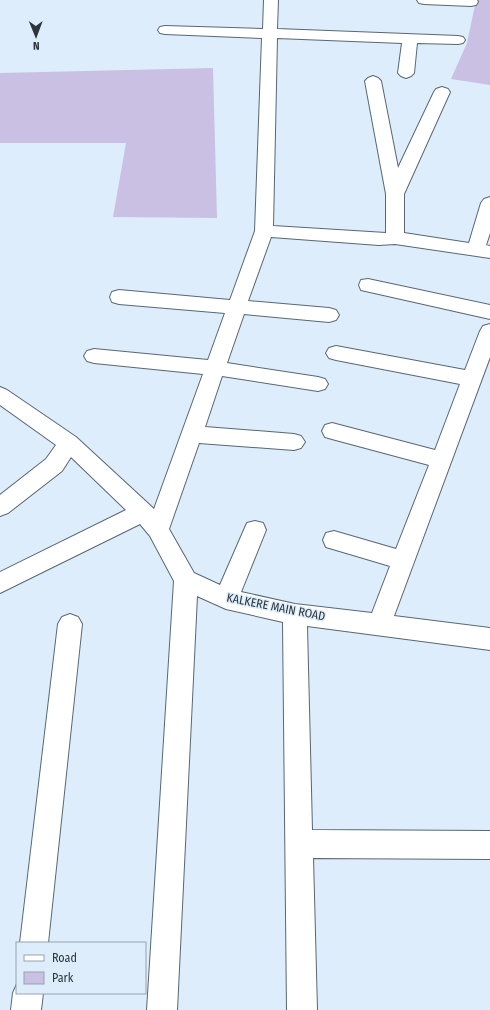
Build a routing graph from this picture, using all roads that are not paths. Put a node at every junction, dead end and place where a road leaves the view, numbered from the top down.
1 (271, 0) edge
2 (424, 0) edge
3 (471, 2) dead end
4 (165, 30) dead end
5 (271, 33) junction
6 (410, 38) junction
7 (458, 40) dead end
8 (406, 73) dead end
9 (373, 81) dead end
10 (442, 92) dead end
11 (396, 194) junction
12 (490, 203) edge
13 (264, 226) junction
14 (395, 238) junction
15 (483, 251) edge
16 (368, 285) dead end
17 (119, 297) dead end
18 (237, 306) junction
19 (490, 312) edge
20 (329, 315) dead end
21 (490, 331) edge
22 (336, 353) dead end
23 (94, 356) dead end
24 (215, 368) junction
25 (472, 379) junction
26 (318, 384) dead end
27 (0, 396) edge
28 (332, 431) dead end
29 (191, 434) junction
30 (294, 442) dead end
31 (68, 443) junction
32 (442, 460) junction
33 (0, 507) edge
34 (143, 512) junction
35 (158, 529) junction
36 (255, 530) dead end
37 (334, 540) dead end
38 (404, 561) junction
39 (186, 580) junction
40 (0, 583) edge
41 (226, 599) junction
42 (295, 614) junction
43 (70, 624) dead end
44 (379, 625) junction
45 (490, 639) edge
46 (299, 844) junction
47 (490, 844) edge
48 (34, 942) edge
49 (28, 994) edge
50 (26, 1010) edge
51 (162, 1010) edge
52 (302, 1010) edge

1 - 5 street
2 - 3 street
4 - 5 street
5 - 6 street
5 - 13 street
6 - 7 street
6 - 8 street
9 - 11 street
10 - 11 street
11 - 14 street
12 - 15 street
13 - 14 street
13 - 18 street
14 - 15 street
16 - 19 street
17 - 18 street
18 - 20 street
18 - 24 street
21 - 25 street
22 - 25 street
23 - 24 street
24 - 26 street
24 - 29 street
25 - 32 street
27 - 31 street
28 - 32 street
29 - 30 street
29 - 35 street
31 - 33 street
31 - 34 street
32 - 38 street
34 - 35 street
34 - 40 street
35 - 39 street
36 - 41 street
37 - 38 street
38 - 44 street
39 - 41 street, KALKERE MAIN ROAD
39 - 51 street
41 - 42 street, KALKERE MAIN ROAD
42 - 44 street, KALKERE MAIN ROAD
42 - 46 street
43 - 48 street
44 - 45 street, KALKERE MAIN ROAD
46 - 47 street
46 - 52 street
49 - 50 street

